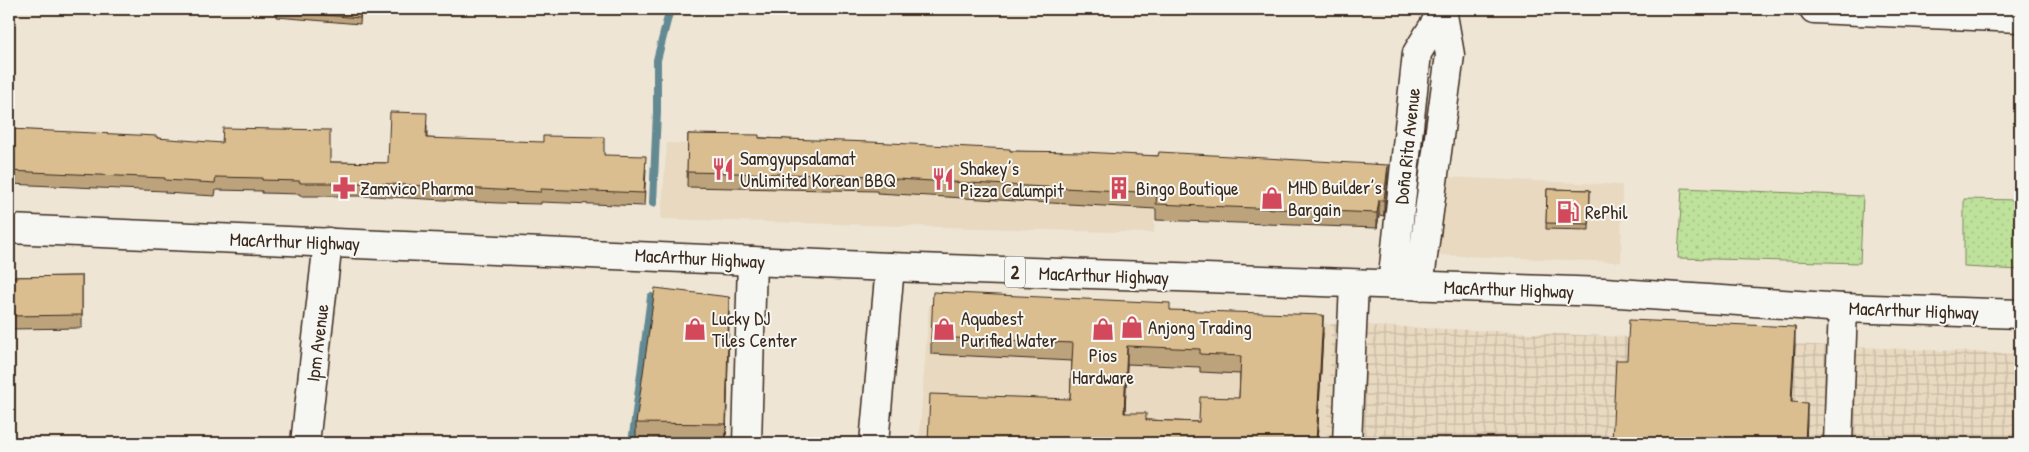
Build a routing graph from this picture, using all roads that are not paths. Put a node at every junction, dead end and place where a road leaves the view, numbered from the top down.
1 (1814, 9) edge
2 (1441, 11) edge
3 (2020, 18) edge
4 (9, 229) edge
5 (328, 242) junction
6 (752, 260) junction
7 (890, 267) junction
8 (1354, 284) junction
9 (1392, 285) junction
10 (1419, 286) junction
11 (1843, 308) junction
12 (2020, 314) edge
13 (305, 443) edge
14 (747, 443) edge
15 (874, 443) edge
16 (1347, 443) edge
17 (1838, 443) edge

1 - 3 main road
2 - 9 main road, Doña Rita Avenue
2 - 10 main road, Doña Rita Avenue
4 - 5 main road, MacArthur Highway / 2
5 - 6 main road, MacArthur Highway / 2
5 - 13 main road, Ipm Avenue
6 - 7 main road, MacArthur Highway / 2
6 - 14 main road
7 - 8 main road, MacArthur Highway / 2
7 - 15 main road
8 - 9 main road, MacArthur Highway / 2
8 - 16 main road
9 - 10 main road, MacArthur Highway / 2
10 - 11 main road, MacArthur Highway / 2
11 - 12 main road, MacArthur Highway / 2
11 - 17 main road

